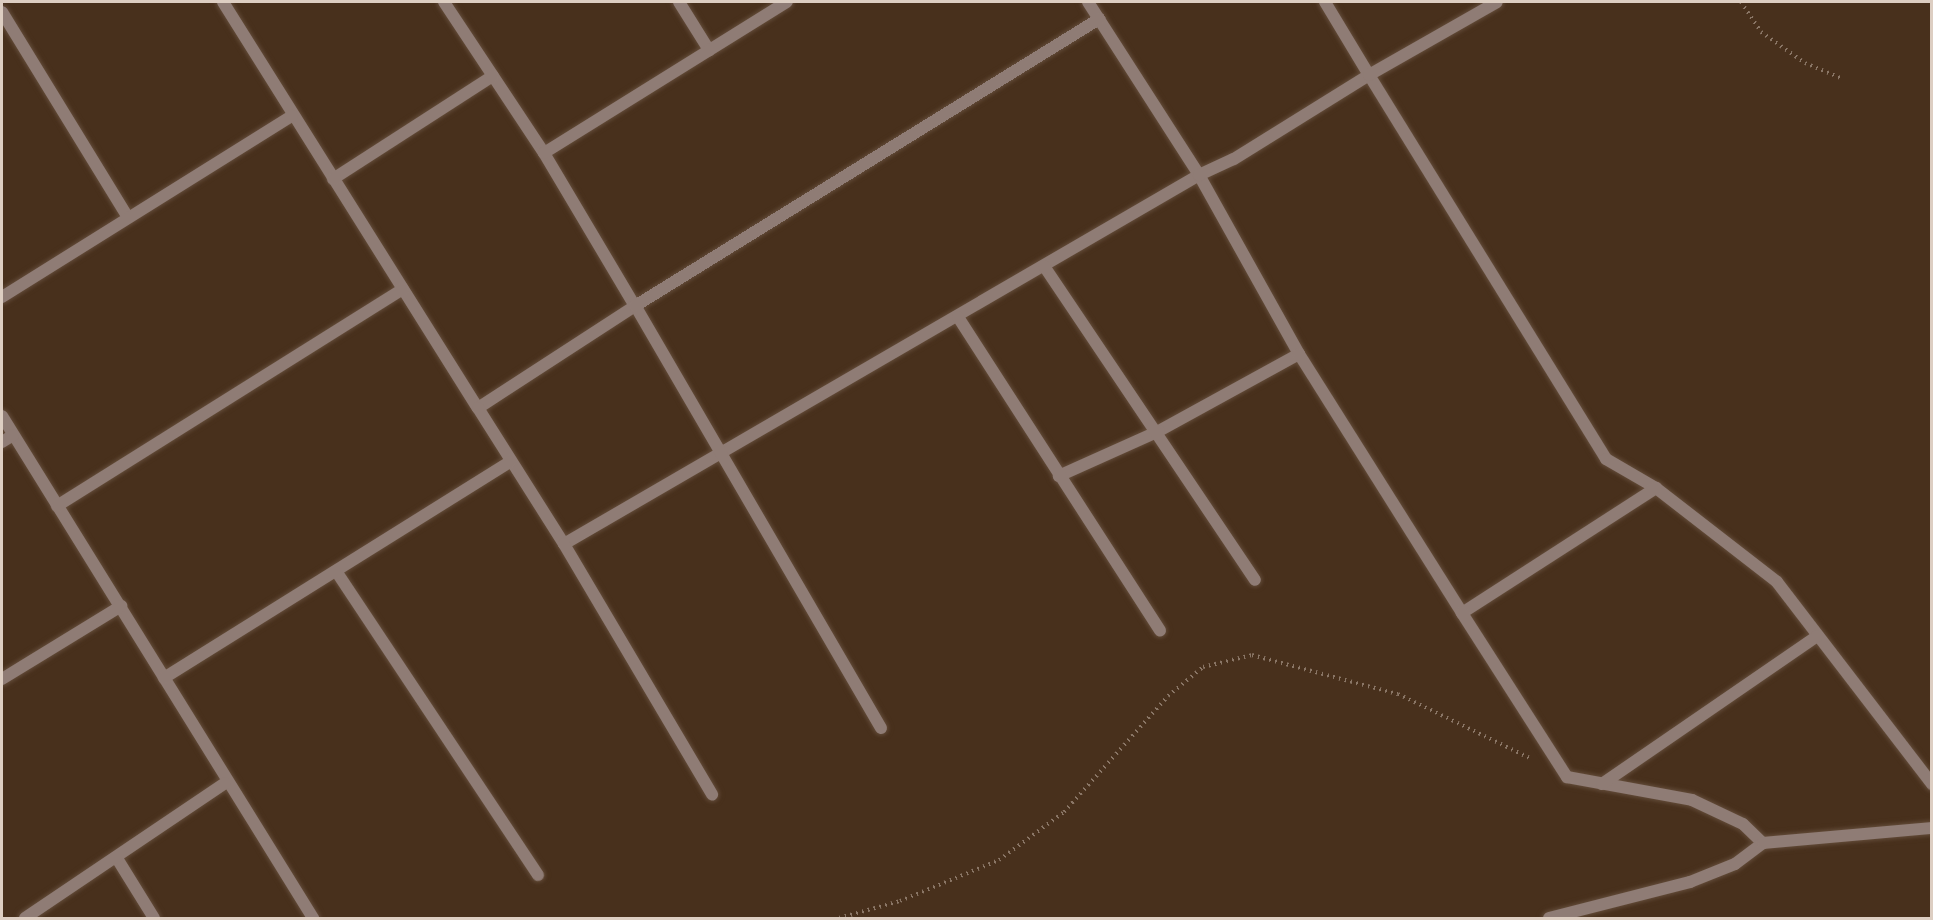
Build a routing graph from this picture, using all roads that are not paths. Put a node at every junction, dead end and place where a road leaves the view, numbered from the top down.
1 (223, 2) edge
2 (444, 2) edge
3 (679, 2) edge
4 (787, 2) edge
5 (1088, 2) edge
6 (1325, 2) edge
7 (1497, 2) edge
8 (2, 12) edge
9 (1099, 19) junction
10 (710, 50) junction
11 (1370, 75) junction
12 (493, 76) junction
13 (292, 116) junction
14 (544, 153) junction
15 (1198, 175) junction
16 (333, 179) junction
17 (128, 218) junction
18 (1044, 266) junction
19 (403, 289) junction
20 (2, 297) edge
21 (635, 306) junction
22 (957, 317) junction
23 (1299, 354) junction
24 (478, 408) junction
25 (2, 416) edge
26 (1159, 431) junction
27 (13, 435) junction
28 (2, 442) edge
29 (721, 457) junction
30 (510, 462) junction
31 (1059, 476) junction
32 (1656, 488) junction
33 (57, 506) junction
34 (564, 544) junction
35 (336, 572) junction
36 (1255, 580) dead end
37 (121, 606) junction
38 (1462, 613) junction
39 (1160, 631) dead end
40 (1817, 636) junction
41 (4, 674) edge
42 (164, 678) junction
43 (881, 728) dead end
44 (225, 783) junction
45 (1602, 784) junction
46 (1932, 784) edge
47 (712, 794) dead end
48 (1932, 828) edge
49 (1763, 843) junction
50 (118, 860) junction
51 (538, 875) dead end
52 (25, 918) edge
53 (154, 918) edge
54 (313, 918) edge
55 (1548, 918) edge

1 - 13 street
2 - 12 street
3 - 10 street
4 - 10 street
5 - 9 street
6 - 11 street
7 - 11 street
8 - 17 street
9 - 15 street
9 - 21 street
10 - 14 street
11 - 15 street
11 - 32 street
12 - 14 street
12 - 16 street
13 - 16 street
13 - 17 street
14 - 21 street
15 - 18 street
15 - 23 street
16 - 19 street
17 - 20 street
18 - 22 street
18 - 26 street
19 - 24 street
19 - 33 street
21 - 24 street
21 - 29 street
22 - 29 street
22 - 31 street
23 - 26 street
23 - 38 street
24 - 30 street
25 - 27 street
26 - 31 street
26 - 36 street
27 - 28 street
27 - 33 street
29 - 34 street
29 - 43 street
30 - 34 street
30 - 35 street
31 - 39 street
32 - 38 street
32 - 40 street
33 - 37 street
34 - 47 street
35 - 42 street
35 - 51 street
37 - 41 street
37 - 42 street
38 - 45 street
40 - 45 street
40 - 46 street
42 - 44 street
44 - 50 street
44 - 54 street
45 - 49 street
48 - 49 street
49 - 55 street
50 - 52 street
50 - 53 street

